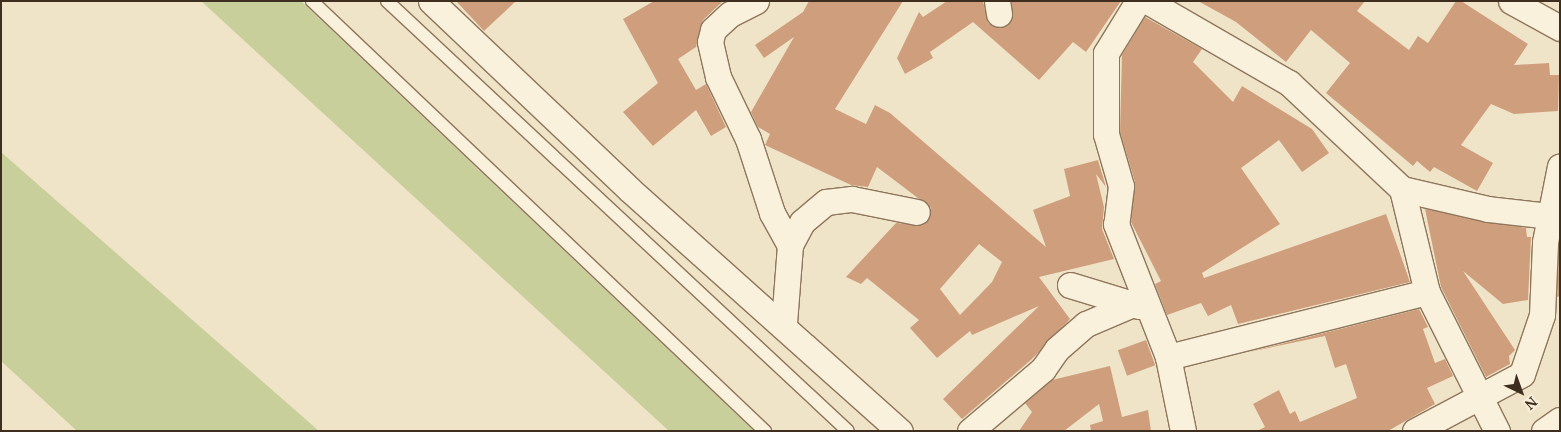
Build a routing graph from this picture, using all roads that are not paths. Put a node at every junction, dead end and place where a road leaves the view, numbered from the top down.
1 (312, 1) edge
2 (387, 1) edge
3 (430, 1) edge
4 (756, 1) edge
5 (1138, 1) edge
6 (1147, 1) edge
7 (1512, 1) edge
8 (1560, 28) edge
9 (1560, 166) edge
10 (1402, 189) junction
11 (917, 212) dead end
12 (1550, 216) junction
13 (790, 246) junction
14 (1070, 285) dead end
15 (1427, 292) junction
16 (1139, 306) junction
17 (784, 323) junction
18 (1168, 357) junction
19 (1479, 397) junction
20 (1560, 420) edge
21 (765, 431) edge
22 (848, 431) edge
23 (900, 431) edge
24 (970, 431) edge
25 (1183, 431) edge
26 (1415, 431) edge
27 (1497, 431) edge
28 (1544, 431) edge

1 - 21 lane
2 - 22 lane
3 - 17 street
4 - 13 street
5 - 16 street
6 - 10 street
7 - 8 street
9 - 12 street
10 - 12 street
10 - 15 street
11 - 13 street
12 - 19 street
13 - 17 street
14 - 16 street
15 - 18 street
15 - 19 street
16 - 18 street
16 - 24 street
17 - 23 street
18 - 25 street
19 - 26 street
19 - 27 street
20 - 28 street

